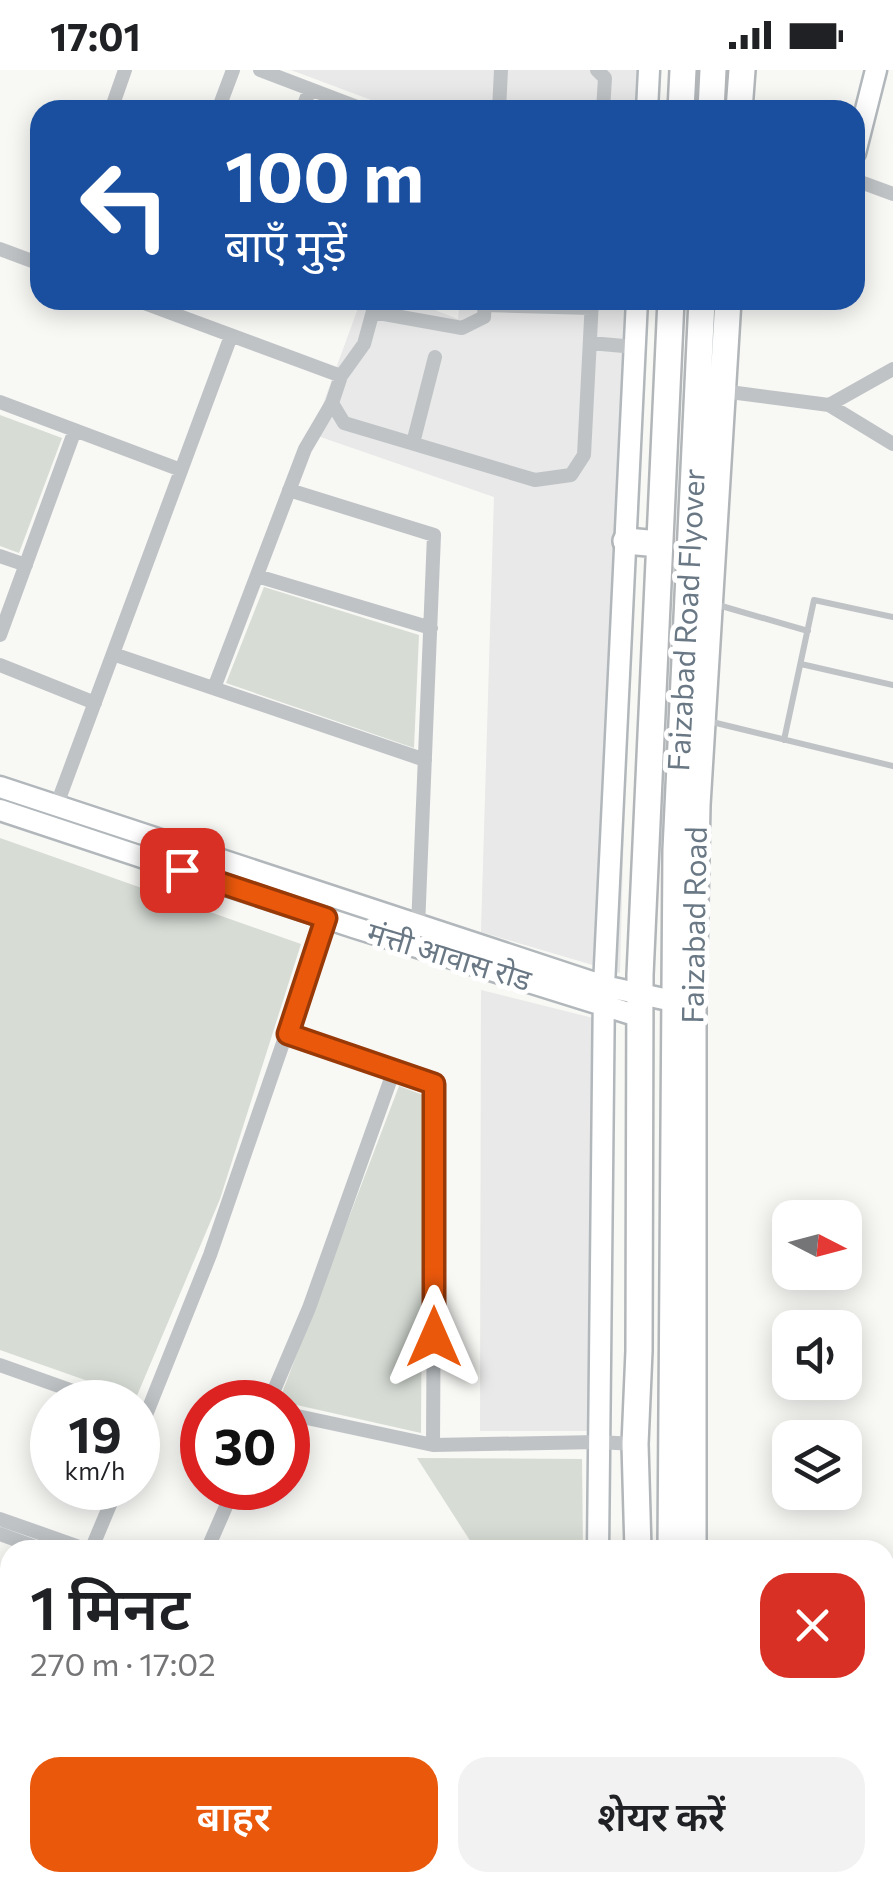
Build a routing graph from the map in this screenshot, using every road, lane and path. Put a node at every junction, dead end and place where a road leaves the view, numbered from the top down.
1 (125, 70) edge
2 (233, 70) edge
3 (260, 70) edge
4 (502, 70) edge
5 (597, 70) edge
6 (648, 70) edge
7 (683, 70) edge
8 (713, 70) edge
9 (742, 70) edge
10 (876, 70) edge
11 (310, 89) junction
12 (114, 100) edge
13 (222, 100) edge
14 (306, 100) edge
15 (337, 100) edge
16 (500, 100) edge
17 (604, 100) edge
18 (646, 100) edge
19 (682, 100) edge
20 (712, 100) edge
21 (740, 100) edge
22 (865, 113) edge
23 (865, 184) edge
24 (893, 194) edge
25 (0, 249) edge
26 (30, 260) edge
27 (162, 310) edge
28 (374, 310) edge
29 (391, 310) edge
30 (484, 310) edge
31 (592, 310) edge
32 (637, 310) edge
33 (672, 310) edge
34 (702, 310) edge
35 (727, 310) edge
36 (231, 336) junction
37 (590, 343) junction
38 (635, 347) junction
39 (435, 357) dead end
40 (893, 369) edge
41 (341, 376) junction
42 (722, 391) junction
43 (0, 402) edge
44 (332, 402) junction
45 (830, 405) junction
46 (75, 430) junction
47 (413, 443) junction
48 (893, 444) edge
49 (181, 470) junction
50 (290, 490) junction
51 (626, 541) junction
52 (660, 544) junction
53 (0, 556) edge
54 (26, 565) junction
55 (257, 576) junction
56 (709, 602) junction
57 (893, 616) edge
58 (430, 628) junction
59 (808, 631) junction
60 (0, 635) edge
61 (113, 654) junction
62 (800, 664) junction
63 (0, 666) edge
64 (893, 684) edge
65 (214, 688) junction
66 (95, 703) junction
67 (702, 720) junction
68 (784, 740) junction
69 (425, 760) junction
70 (893, 766) edge
71 (0, 787) edge
72 (56, 807) junction
73 (0, 810) edge
74 (222, 873) junction
75 (326, 918) junction
76 (418, 926) junction
77 (604, 996) junction
78 (641, 1005) junction
79 (672, 1013) junction
80 (288, 1034) junction
81 (394, 1070) junction
82 (0, 1365) edge
83 (42, 1380) edge
84 (156, 1380) edge
85 (278, 1380) edge
86 (310, 1419) edge
87 (598, 1442) junction
88 (636, 1444) junction
89 (433, 1445) junction
90 (107, 1510) edge
91 (224, 1510) edge
92 (0, 1519) edge
93 (61, 1540) edge
94 (94, 1540) edge
95 (211, 1540) edge
96 (598, 1540) edge
97 (638, 1540) edge
98 (671, 1540) edge
99 (693, 1540) edge

1 - 12 street
2 - 13 street
3 - 11 street
4 - 16 street
5 - 17 street
6 - 18 street
7 - 19 highway
8 - 20 highway
9 - 21 highway
10 - 22 street
11 - 14 street
11 - 15 street
23 - 24 street
25 - 26 street
27 - 36 street
28 - 41 street
29 - 30 street
31 - 37 street
32 - 38 street
33 - 52 highway
34 - 79 highway, Faizabad Road Flyover
35 - 42 highway, Faizabad Road
36 - 41 street
36 - 49 street
37 - 38 street
37 - 47 street
38 - 51 street
39 - 47 street
40 - 45 street
41 - 44 street
42 - 45 street
42 - 56 highway, Faizabad Road
43 - 46 street
44 - 47 street
44 - 50 street
45 - 48 street
46 - 49 street
46 - 54 street
49 - 61 street
50 - 55 street
50 - 58 street
51 - 52 highway
51 - 77 street
52 - 78 highway
53 - 54 street
54 - 60 street
55 - 58 street
55 - 65 street
56 - 59 lane
56 - 67 highway, Faizabad Road
57 - 59 lane
58 - 69 street
59 - 62 lane
61 - 65 street
61 - 66 street
62 - 64 lane
62 - 68 lane
63 - 66 street
65 - 69 street
66 - 72 street
67 - 68 lane
67 - 99 highway, Faizabad Road
68 - 70 lane
69 - 76 street
71 - 72 street
72 - 74 street
73 - 74 street, मंत्ती आवास रोड
74 - 75 street, मंत्ती आवास रोड
74 - 76 street
75 - 77 street, मंत्ती आवास रोड
75 - 80 street
76 - 77 street
77 - 78 street, मंत्ती आवास रोड
77 - 87 street
78 - 79 highway, मंत्ती आवास रोड
78 - 88 highway
79 - 98 highway, Faizabad Road Flyover
80 - 81 street
80 - 84 street
81 - 85 street
81 - 89 street
82 - 83 street
86 - 89 street
87 - 88 street
87 - 89 street
87 - 96 street
88 - 97 highway
90 - 94 street
91 - 95 street
92 - 93 street

